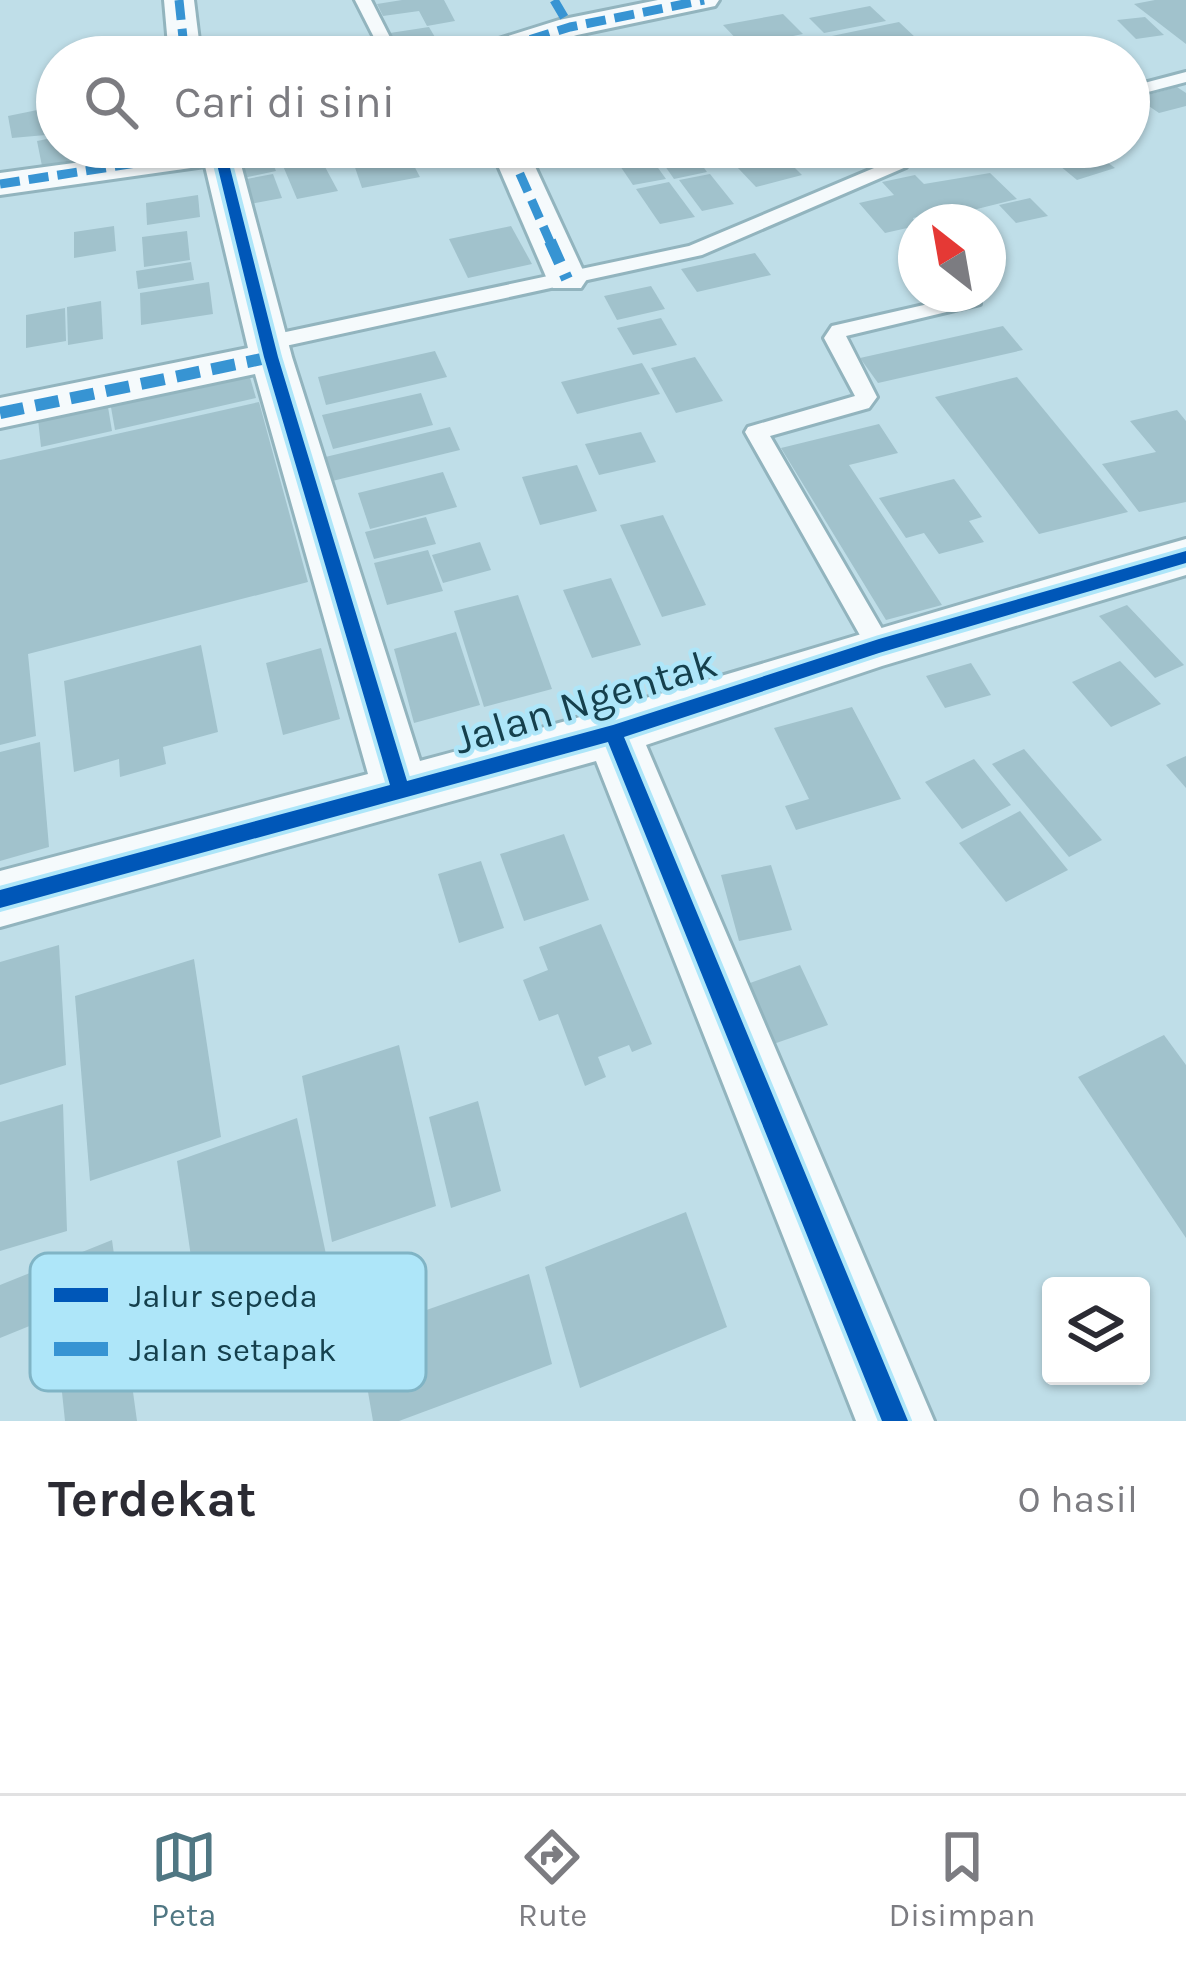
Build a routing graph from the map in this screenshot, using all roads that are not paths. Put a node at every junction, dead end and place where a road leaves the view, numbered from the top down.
1 (179, 0) edge
2 (363, 0) edge
3 (704, 0) edge
4 (562, 13) edge
5 (183, 36) edge
6 (381, 36) edge
7 (517, 36) edge
8 (1186, 77) edge
9 (1150, 86) edge
10 (103, 168) edge
11 (217, 168) edge
12 (517, 168) edge
13 (889, 168) edge
14 (0, 184) edge
15 (567, 279) junction
16 (921, 312) edge
17 (269, 350) junction
18 (0, 413) edge
19 (1186, 557) edge
20 (879, 646) junction
21 (613, 733) junction
22 (401, 791) junction
23 (0, 898) edge
24 (896, 1421) edge

1 - 5 street
2 - 6 lane
3 - 4 street
4 - 7 street
8 - 9 lane
10 - 14 street
11 - 17 street
12 - 15 street
13 - 15 lane
15 - 17 lane
16 - 20 lane
17 - 18 street
17 - 22 street
19 - 20 street, Jalan Ngentak
20 - 21 street, Jalan Ngentak
21 - 22 street, Jalan Ngentak
21 - 24 street
22 - 23 street, Jalan Ngentak

